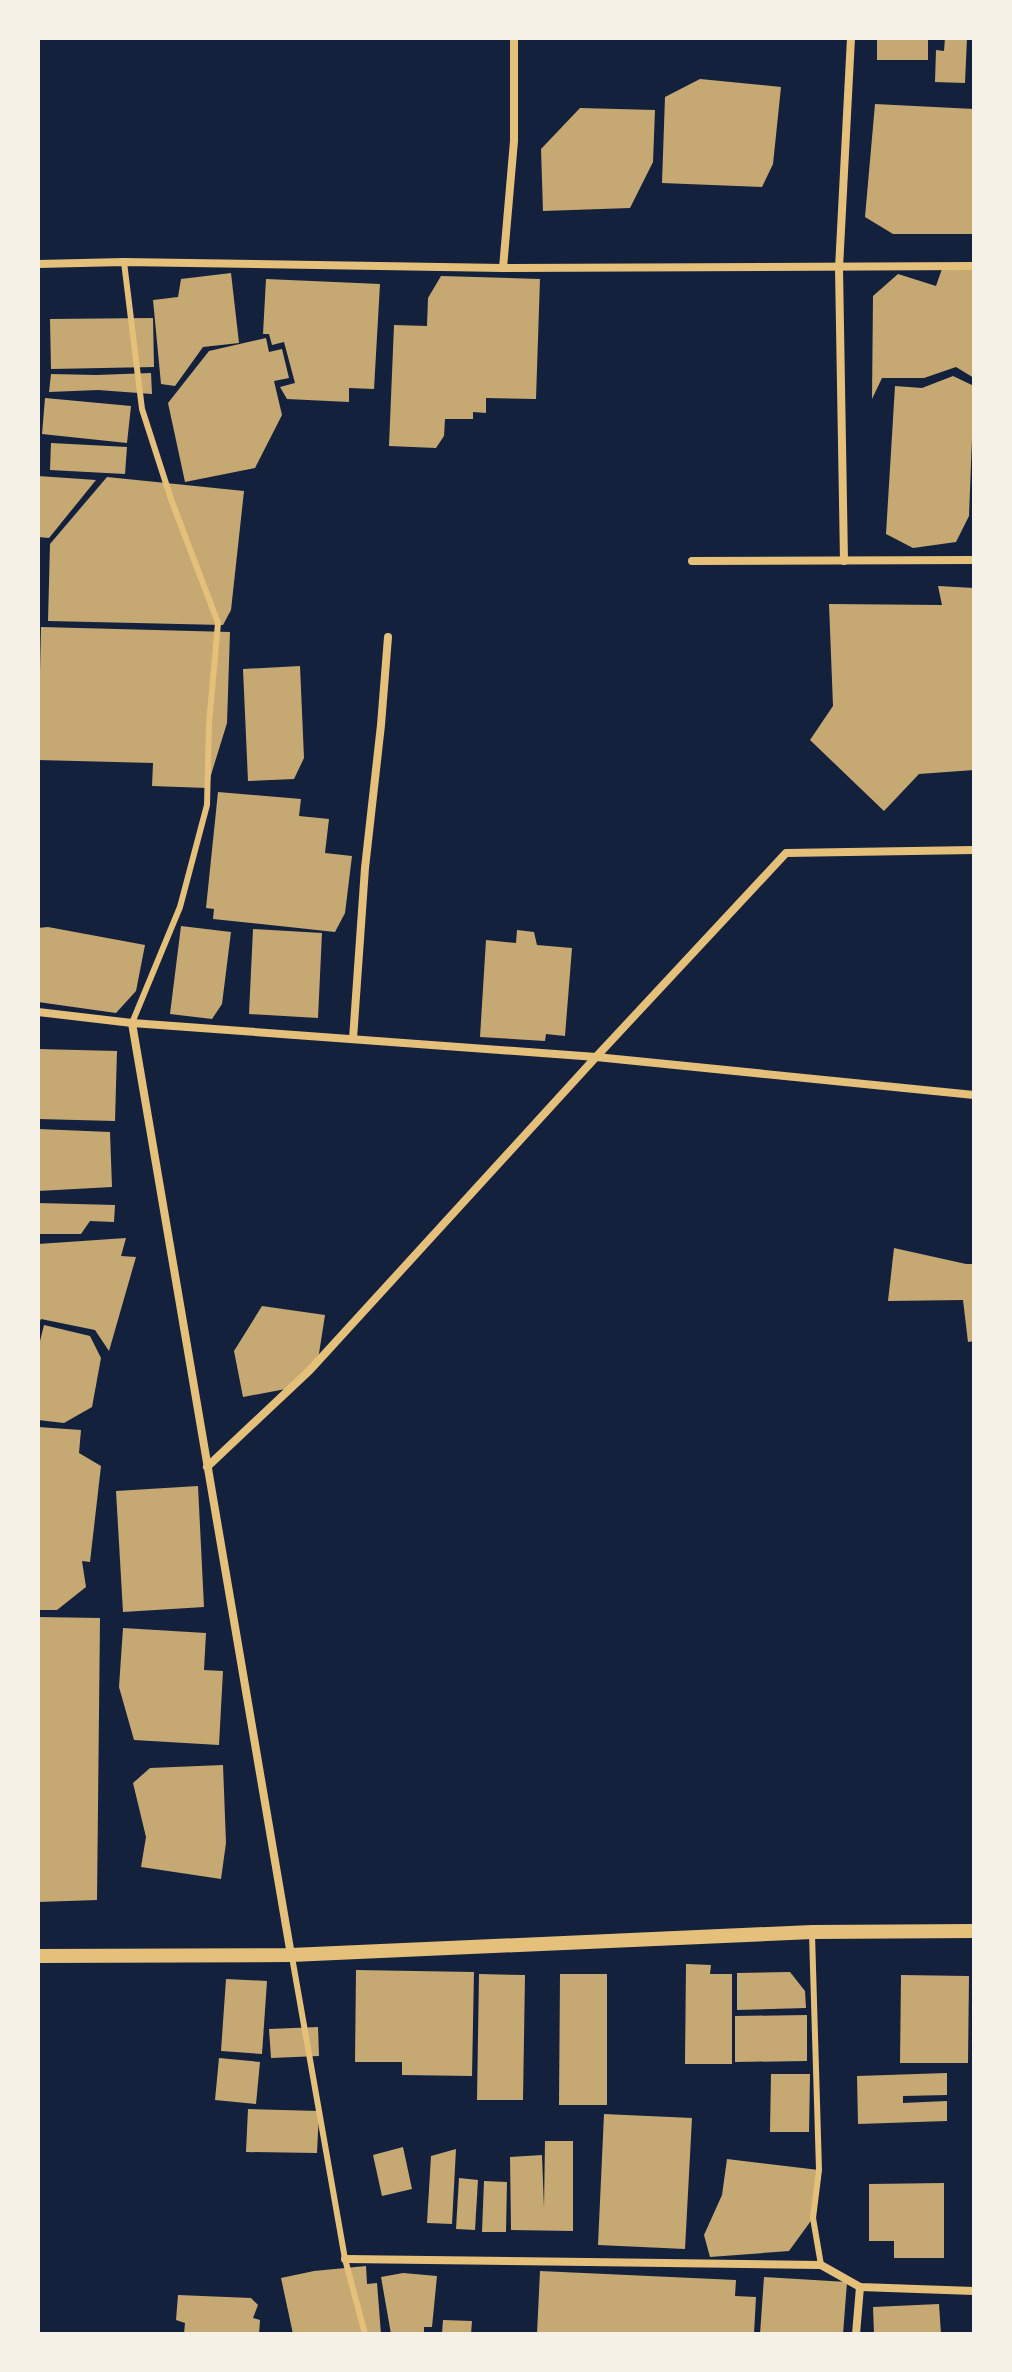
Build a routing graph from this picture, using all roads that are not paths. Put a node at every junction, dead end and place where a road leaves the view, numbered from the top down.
1 (514, 38) edge
2 (851, 38) edge
3 (124, 262) junction
4 (38, 264) edge
5 (974, 266) edge
6 (503, 268) junction
7 (839, 268) junction
8 (974, 560) edge
9 (692, 561) dead end
10 (844, 561) junction
11 (388, 637) dead end
12 (974, 850) edge
13 (38, 1012) edge
14 (132, 1023) junction
15 (353, 1039) junction
16 (596, 1057) junction
17 (974, 1095) edge
18 (207, 1467) junction
19 (974, 1931) edge
20 (812, 1932) junction
21 (291, 1955) junction
22 (38, 1956) edge
23 (345, 2259) junction
24 (821, 2265) junction
25 (860, 2287) junction
26 (974, 2291) edge
27 (365, 2334) edge
28 (856, 2334) edge

1 - 6 street
2 - 7 street
3 - 4 street
3 - 6 street
3 - 14 lane
5 - 7 street
6 - 7 street
7 - 10 street
8 - 10 street
9 - 10 street
11 - 15 street
12 - 16 street
13 - 14 street
14 - 15 street
14 - 18 street
15 - 16 street
16 - 17 street
16 - 18 street
18 - 21 street
19 - 20 street
20 - 21 street
20 - 24 lane
21 - 22 street
21 - 23 lane
23 - 24 street
23 - 27 lane
24 - 25 street
25 - 26 street
25 - 28 street

